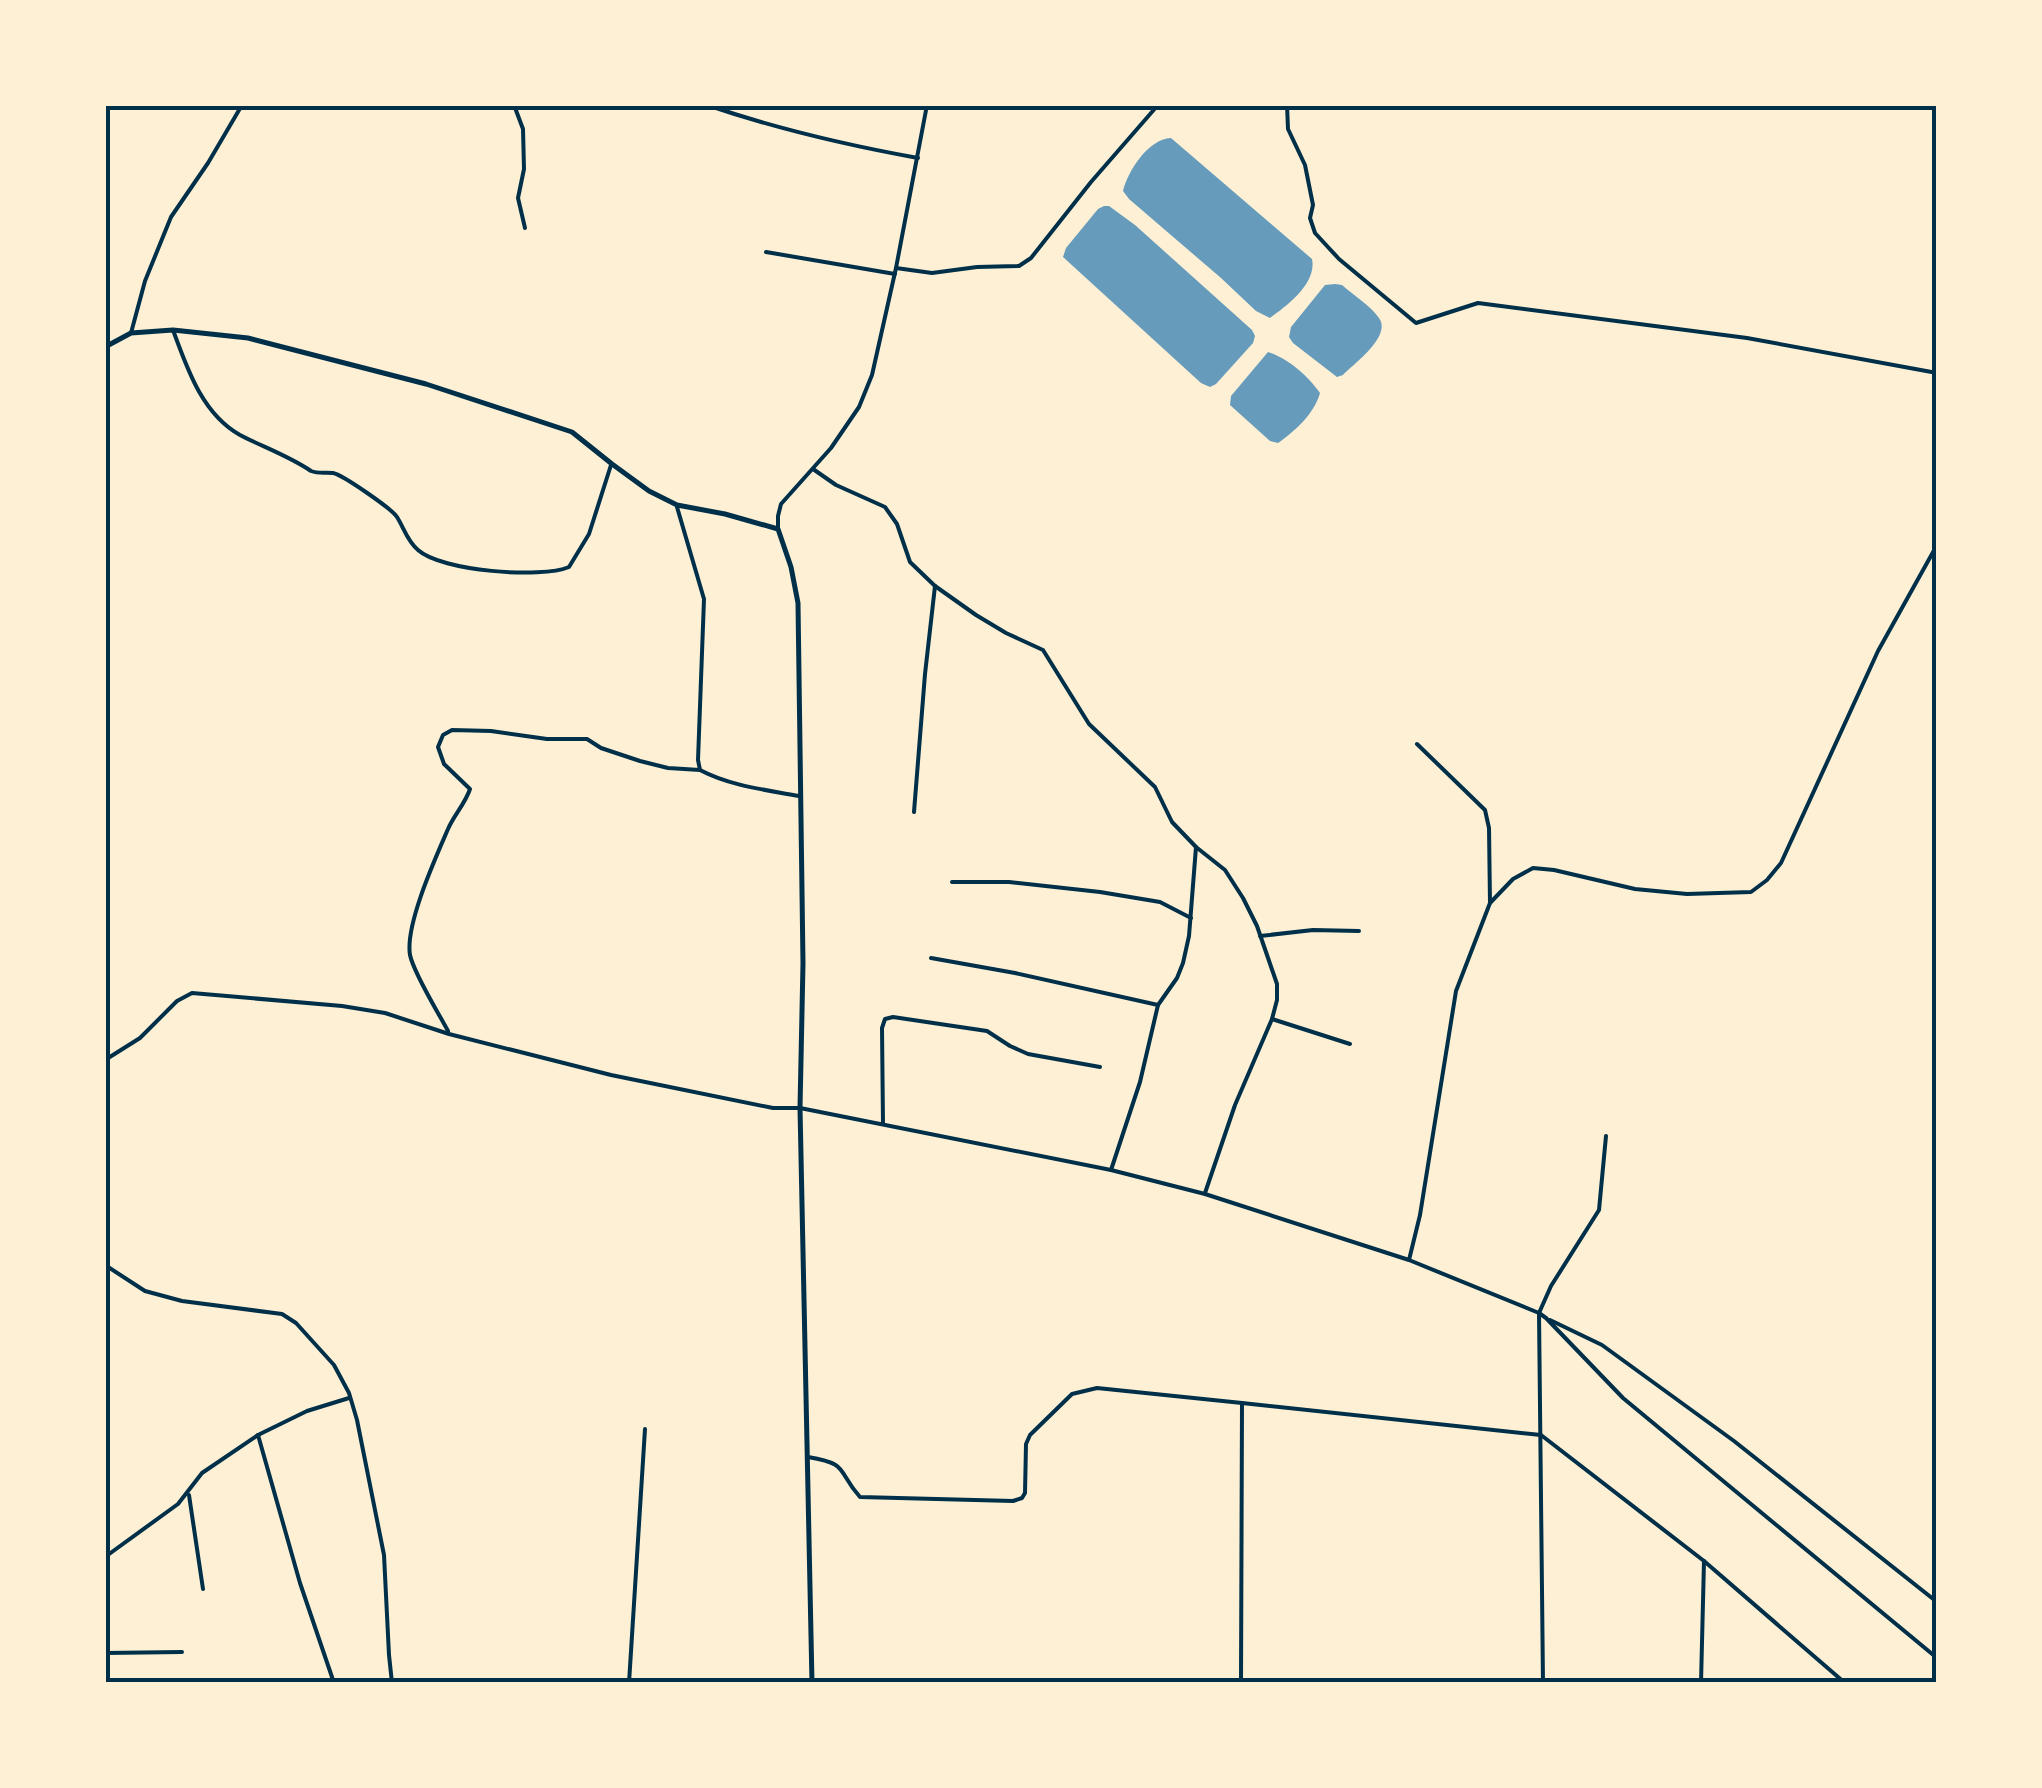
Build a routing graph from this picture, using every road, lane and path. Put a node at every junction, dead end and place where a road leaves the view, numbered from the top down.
1 (242, 105) edge
2 (514, 105) edge
3 (708, 105) edge
4 (927, 105) edge
5 (1158, 105) edge
6 (1288, 105) edge
7 (1510, 105) edge
8 (1535, 105) edge
9 (918, 158) junction
10 (526, 228) dead end
11 (766, 252) dead end
12 (895, 271) junction
13 (173, 330) junction
14 (132, 333) junction
15 (105, 347) edge
16 (1937, 374) edge
17 (612, 464) junction
18 (813, 469) junction
19 (677, 505) junction
20 (778, 529) junction
21 (1937, 545) edge
22 (935, 586) junction
23 (1417, 744) dead end
24 (700, 770) junction
25 (799, 796) junction
26 (914, 812) dead end
27 (1196, 847) junction
28 (952, 882) dead end
29 (1490, 903) junction
30 (1191, 918) junction
31 (1359, 931) dead end
32 (1260, 936) junction
33 (931, 958) dead end
34 (1158, 1004) junction
35 (1272, 1020) junction
36 (449, 1034) junction
37 (1350, 1044) dead end
38 (105, 1060) edge
39 (1100, 1067) dead end
40 (800, 1108) junction
41 (883, 1124) junction
42 (1606, 1136) dead end
43 (1111, 1170) junction
44 (1205, 1194) junction
45 (1409, 1260) junction
46 (105, 1265) edge
47 (1538, 1314) junction
48 (1546, 1318) junction
49 (350, 1398) junction
50 (1242, 1403) junction
51 (645, 1430) dead end
52 (258, 1435) junction
53 (1541, 1435) junction
54 (808, 1457) junction
55 (188, 1492) junction
56 (105, 1557) edge
57 (1704, 1561) junction
58 (204, 1589) dead end
59 (1937, 1602) edge
60 (182, 1652) dead end
61 (105, 1653) edge
62 (1937, 1658) edge
63 (334, 1683) edge
64 (392, 1683) edge
65 (629, 1683) edge
66 (812, 1683) edge
67 (1241, 1683) edge
68 (1543, 1683) edge
69 (1701, 1683) edge
70 (1845, 1683) edge

1 - 14 street
2 - 10 street
3 - 9 street
4 - 9 street
5 - 12 street
6 - 16 street
7 - 8 street
9 - 12 street
11 - 12 street
12 - 18 street
13 - 14 street
13 - 17 street
13 - 17 street
14 - 15 street
17 - 19 street
18 - 20 street
18 - 22 street
19 - 20 street
19 - 24 street
20 - 25 street
21 - 29 street
22 - 26 street
22 - 27 street
23 - 29 street
24 - 25 street
24 - 36 street
25 - 40 street
27 - 30 street
27 - 32 street
28 - 30 street
29 - 45 street
30 - 34 street
31 - 32 street
32 - 35 street
33 - 34 street
34 - 43 street
35 - 37 street
35 - 44 street
36 - 38 street
36 - 40 street
39 - 41 street
40 - 41 street
40 - 54 street
41 - 43 street
42 - 47 street
43 - 44 street
44 - 45 street
45 - 47 street
46 - 49 street
47 - 48 street
47 - 53 street
48 - 59 street
48 - 62 street
49 - 52 street
49 - 64 street
50 - 53 street
50 - 54 street
50 - 67 street
51 - 65 street
52 - 55 street
52 - 63 street
53 - 57 street
53 - 68 street
54 - 66 street
55 - 56 street
55 - 58 street
57 - 69 street
57 - 70 street
60 - 61 street

